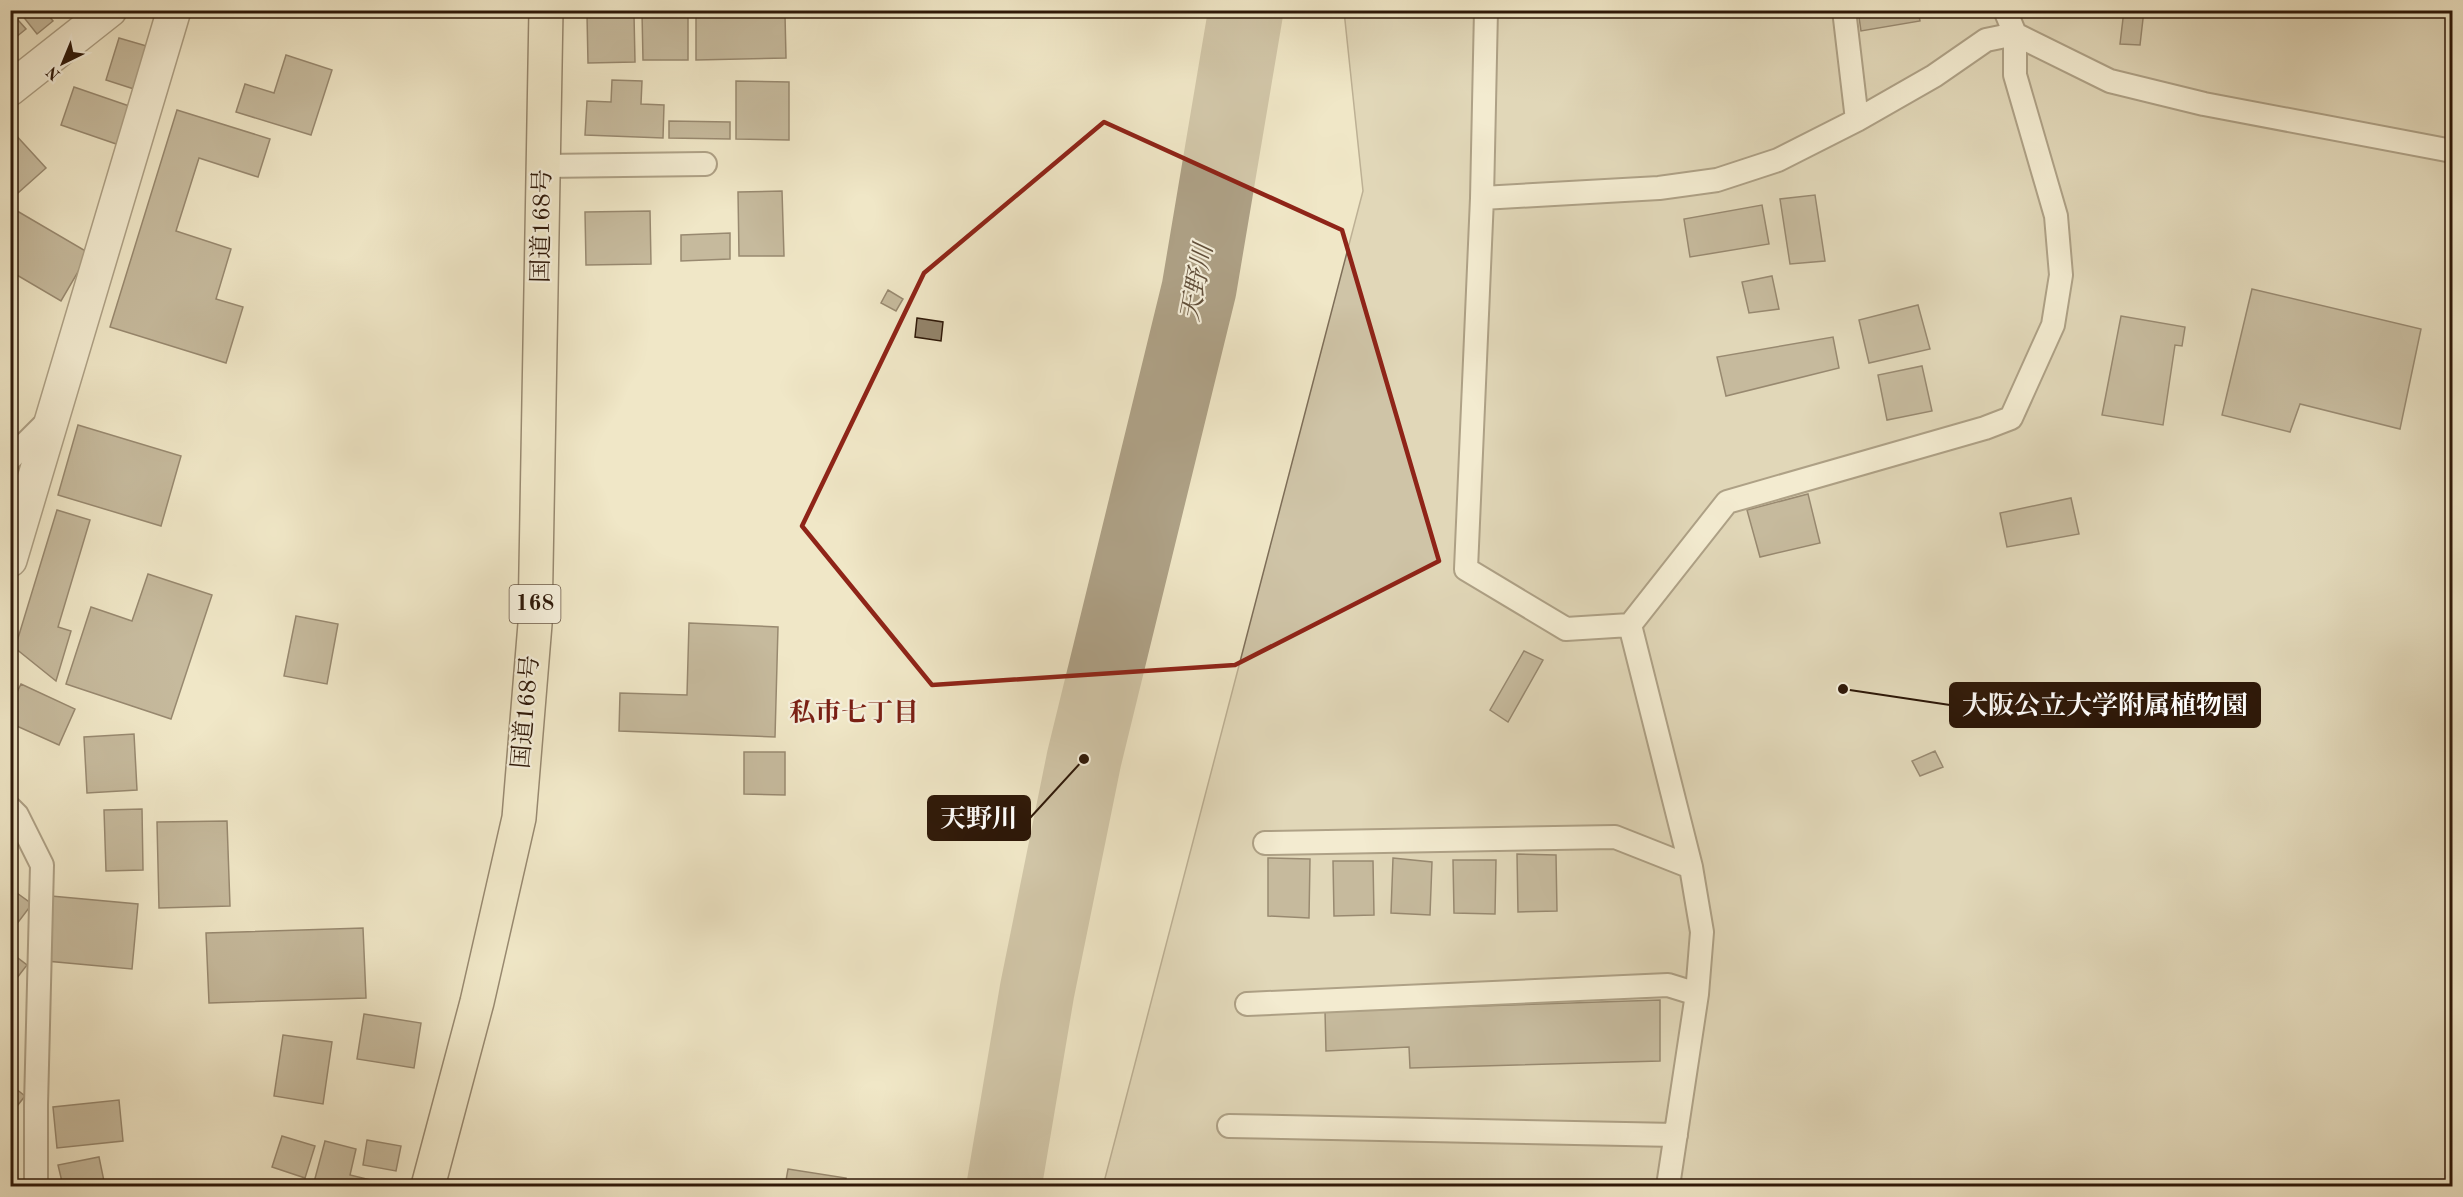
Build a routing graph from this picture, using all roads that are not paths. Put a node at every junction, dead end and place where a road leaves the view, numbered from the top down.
1 (110, 10) edge
2 (174, 10) edge
3 (546, 10) edge
4 (1485, 10) edge
5 (1844, 10) edge
6 (2005, 10) edge
7 (2015, 34) junction
8 (10, 89) edge
9 (1857, 120) junction
10 (2452, 151) edge
11 (705, 164) dead end
12 (544, 166) junction
13 (1482, 198) junction
14 (52, 417) junction
15 (10, 459) edge
16 (10, 560) edge
17 (1630, 625) junction
18 (10, 808) edge
19 (1265, 843) dead end
20 (1691, 867) junction
21 (1697, 994) junction
22 (1247, 1004) dead end
23 (1229, 1126) dead end
24 (1676, 1135) junction
25 (36, 1186) edge
26 (428, 1186) edge
27 (1668, 1186) edge

1 - 8 street
2 - 14 street
3 - 12 highway, 国道168号 / 168
4 - 13 lane
5 - 9 lane
6 - 7 lane
7 - 9 lane
7 - 10 lane
7 - 17 lane
9 - 13 lane
11 - 12 lane
12 - 26 highway, 国道168号 / 168
13 - 17 lane
14 - 15 lane
14 - 16 street
17 - 20 lane
18 - 25 lane
19 - 20 lane
20 - 21 lane
21 - 22 lane
21 - 24 lane
23 - 24 lane
24 - 27 lane

